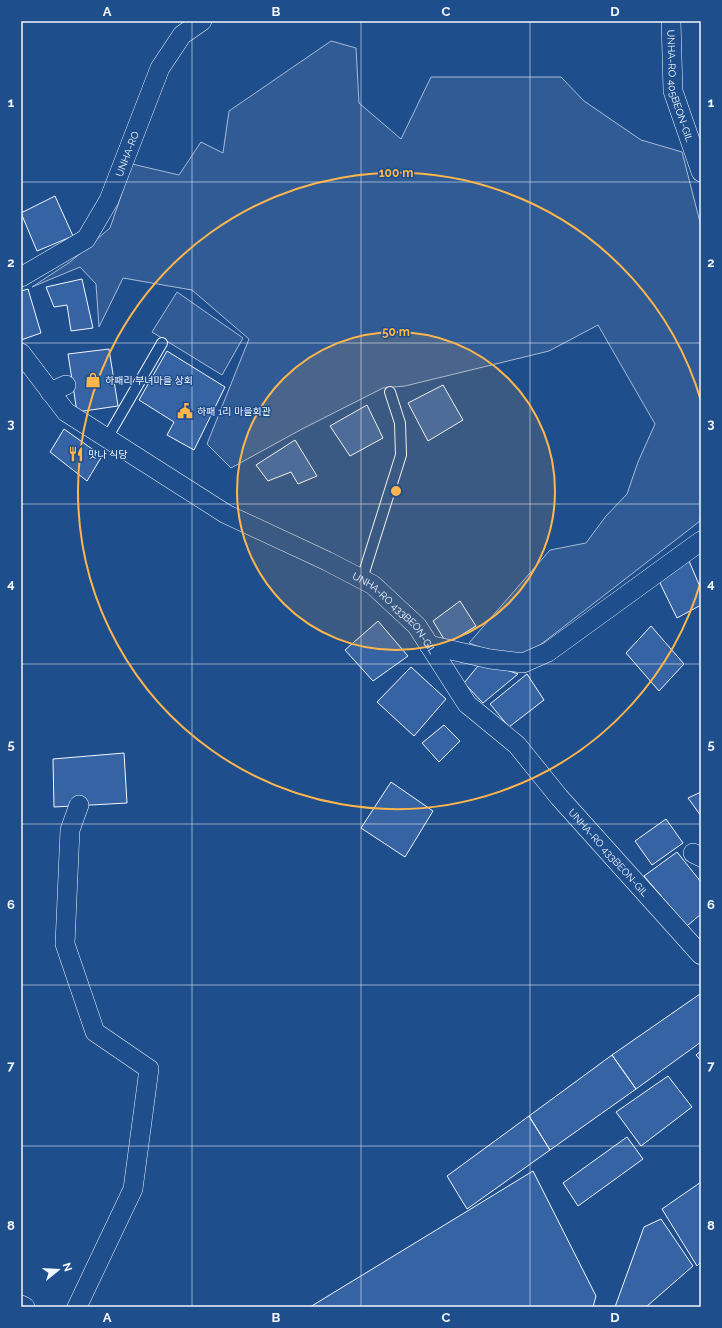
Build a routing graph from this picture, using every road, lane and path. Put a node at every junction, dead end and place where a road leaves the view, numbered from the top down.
1 (671, 21) edge
2 (200, 22) edge
3 (701, 172) edge
4 (27, 274) edge
5 (162, 344) dead end
6 (21, 353) edge
7 (390, 392) dead end
8 (108, 438) junction
9 (701, 541) edge
10 (362, 579) junction
11 (429, 645) junction
12 (79, 805) dead end
13 (701, 955) edge
14 (21, 1304) edge
15 (25, 1307) edge
16 (77, 1307) edge

1 - 3 street, UNHA-RO 405BEON-GIL
2 - 4 street, UNHA-RO
5 - 8 lane
6 - 8 street, UNHA-RO 433BEON-GIL
7 - 10 lane
8 - 10 street, UNHA-RO 433BEON-GIL
9 - 11 street
10 - 11 street, UNHA-RO 433BEON-GIL
11 - 13 street, UNHA-RO 433BEON-GIL
12 - 16 street
14 - 15 street

